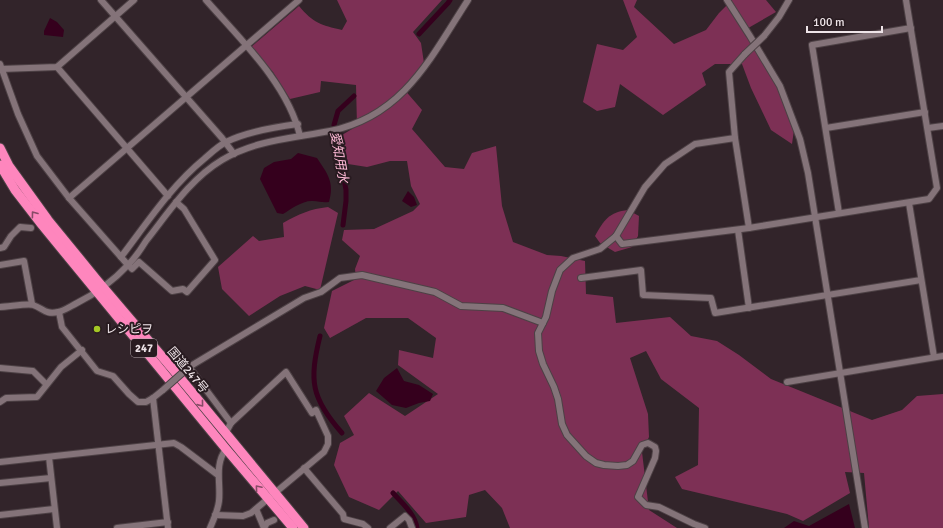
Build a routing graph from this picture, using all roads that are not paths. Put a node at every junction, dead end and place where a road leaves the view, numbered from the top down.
1 (101, 0) edge
2 (134, 0) edge
3 (206, 0) edge
4 (299, 0) edge
5 (468, 0) edge
6 (727, 0) edge
7 (789, 0) edge
8 (906, 0) edge
9 (115, 16) junction
10 (911, 28) junction
11 (246, 46) junction
12 (1, 66) edge
13 (57, 66) junction
14 (186, 98) junction
15 (925, 112) junction
16 (298, 124) junction
17 (943, 126) edge
18 (826, 128) junction
19 (928, 128) junction
20 (300, 136) junction
21 (735, 138) junction
22 (225, 143) junction
23 (0, 148) edge
24 (126, 149) junction
25 (234, 154) junction
26 (0, 165) edge
27 (168, 196) junction
28 (69, 198) junction
29 (176, 202) junction
30 (908, 203) junction
31 (839, 214) junction
32 (815, 217) junction
33 (31, 228) dead end
34 (749, 228) junction
35 (738, 230) junction
36 (616, 236) junction
37 (0, 248) edge
38 (121, 257) junction
39 (0, 265) edge
40 (128, 266) junction
41 (581, 278) dead end
42 (921, 280) junction
43 (99, 289) junction
44 (827, 294) junction
45 (32, 304) junction
46 (0, 307) edge
47 (749, 308) junction
48 (59, 312) junction
49 (543, 322) junction
50 (82, 350) junction
51 (943, 356) edge
52 (934, 357) junction
53 (189, 367) junction
54 (0, 368) edge
55 (840, 372) junction
56 (787, 382) dead end
57 (46, 384) junction
58 (153, 398) junction
59 (0, 402) edge
60 (230, 423) junction
61 (225, 434) junction
62 (159, 445) junction
63 (226, 449) junction
64 (49, 457) junction
65 (0, 462) edge
66 (304, 468) junction
67 (218, 474) junction
68 (51, 478) junction
69 (0, 483) edge
70 (271, 496) junction
71 (256, 508) junction
72 (54, 509) junction
73 (0, 515) edge
74 (215, 515) junction
75 (274, 520) dead end
76 (168, 525) edge
77 (57, 528) edge
78 (117, 528) edge
79 (210, 528) edge
80 (264, 528) edge
81 (292, 528) edge
82 (304, 528) edge
83 (368, 528) edge
84 (390, 528) edge
85 (412, 528) edge
86 (706, 528) edge
87 (865, 528) edge

1 - 9 street
2 - 9 street
3 - 11 street
4 - 11 street
5 - 20 street
6 - 32 street
7 - 21 street, bridge
8 - 10 street
9 - 13 street
9 - 14 street
10 - 15 street
10 - 18 street
11 - 14 street
11 - 16 street
12 - 13 street
12 - 28 street
13 - 24 street
14 - 22 street
14 - 24 street
15 - 18 street
15 - 19 street
16 - 20 street
16 - 22 street
17 - 19 street
18 - 31 street
19 - 30 street
20 - 25 street
21 - 34 street
21 - 36 street
22 - 25 street
22 - 27 street
23 - 43 highway, 国道247号 / 247
24 - 27 street
24 - 28 street
25 - 29 street
43 -> 26 highway, 国道247号 / 247
27 - 38 street
28 - 38 street
29 - 40 street
29 - 40 street
30 - 31 street
30 - 42 street
31 - 32 street
32 - 34 street
32 - 44 street
33 - 37 street
34 - 35 street
35 - 36 street
35 - 47 street
36 - 49 street
38 - 40 street
39 - 45 street
40 - 43 street
41 - 47 street
42 - 44 street
42 - 52 street
43 - 48 street
43 -> 61 highway, 国道247号 / 247
43 - 63 highway, 国道247号 / 247
44 - 47 street
44 - 55 street
45 - 46 street
45 - 48 street
48 - 50 street
49 - 53 street
49 - 86 street
50 - 57 street
50 - 58 street
51 - 52 street
52 - 55 street
53 - 58 street, bridge
53 - 60 street
54 - 57 street
55 - 56 street
55 - 87 street
57 - 59 street
58 - 62 street
60 - 61 street
60 - 66 street
61 - 70 highway, 国道247号 / 247
62 - 64 street
62 - 67 street
62 - 76 street
63 - 67 street
70 -> 63 highway, 国道247号 / 247
64 - 65 street
64 - 68 street
66 - 70 street
66 - 83 street
67 - 74 street
68 - 69 street
68 - 72 street
70 - 71 street
70 - 81 highway, 国道247号 / 247
70 - 82 highway, 国道247号 / 247
71 - 74 street
71 - 80 street
72 - 73 street
72 - 77 street
74 - 79 street
75 - 80 street
76 - 78 street
84 - 85 street

